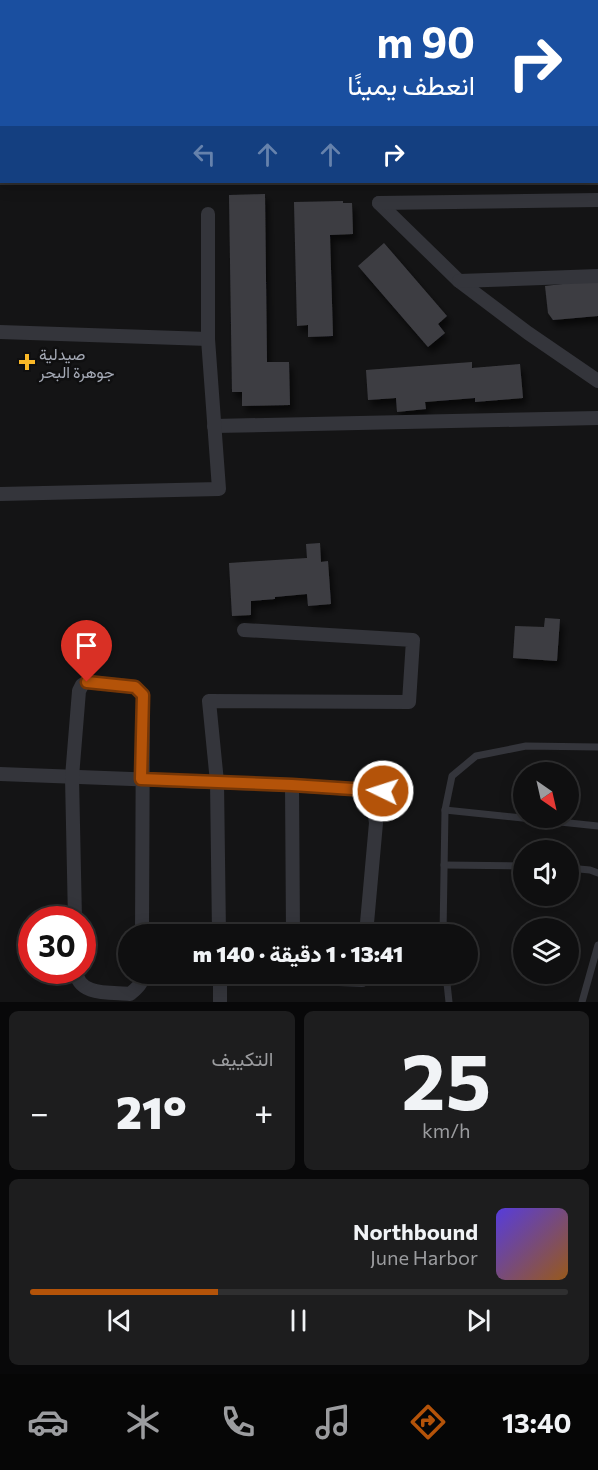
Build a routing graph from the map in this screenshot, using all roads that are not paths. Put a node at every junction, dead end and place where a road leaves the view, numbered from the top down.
1 (598, 200) edge
2 (208, 214) dead end
3 (598, 276) edge
4 (459, 281) junction
5 (0, 332) edge
6 (208, 339) junction
7 (598, 381) edge
8 (598, 418) edge
9 (214, 426) junction
10 (0, 494) edge
11 (244, 630) dead end
12 (598, 747) edge
13 (0, 774) edge
14 (72, 777) junction
15 (141, 779) junction
16 (217, 782) junction
17 (292, 785) junction
18 (371, 790) junction
19 (395, 792) dead end
20 (445, 810) junction
21 (598, 826) edge
22 (444, 865) junction
23 (513, 866) edge
24 (579, 869) edge
25 (598, 873) edge
26 (75, 906) edge
27 (142, 924) edge
28 (219, 924) edge
29 (293, 924) edge
30 (367, 924) edge
31 (443, 924) edge
32 (598, 945) edge
33 (81, 984) edge
34 (140, 984) edge
35 (220, 984) edge
36 (447, 984) edge
37 (220, 1001) edge
38 (449, 1002) edge
39 (582, 1002) edge

1 - 4 street
2 - 6 street
3 - 4 street
4 - 7 street
5 - 6 street
6 - 9 street
8 - 9 street
9 - 10 street
11 - 16 street
12 - 20 lane
13 - 14 street
14 - 15 street
14 - 15 street
14 - 26 street
15 - 16 street
15 - 27 street
16 - 17 street
16 - 28 street
17 - 18 street
17 - 29 street
18 - 19 street
18 - 30 street
20 - 21 lane
20 - 22 lane
22 - 23 lane
22 - 31 lane
24 - 25 lane
32 - 39 lane
33 - 34 street
35 - 37 street
36 - 38 lane

